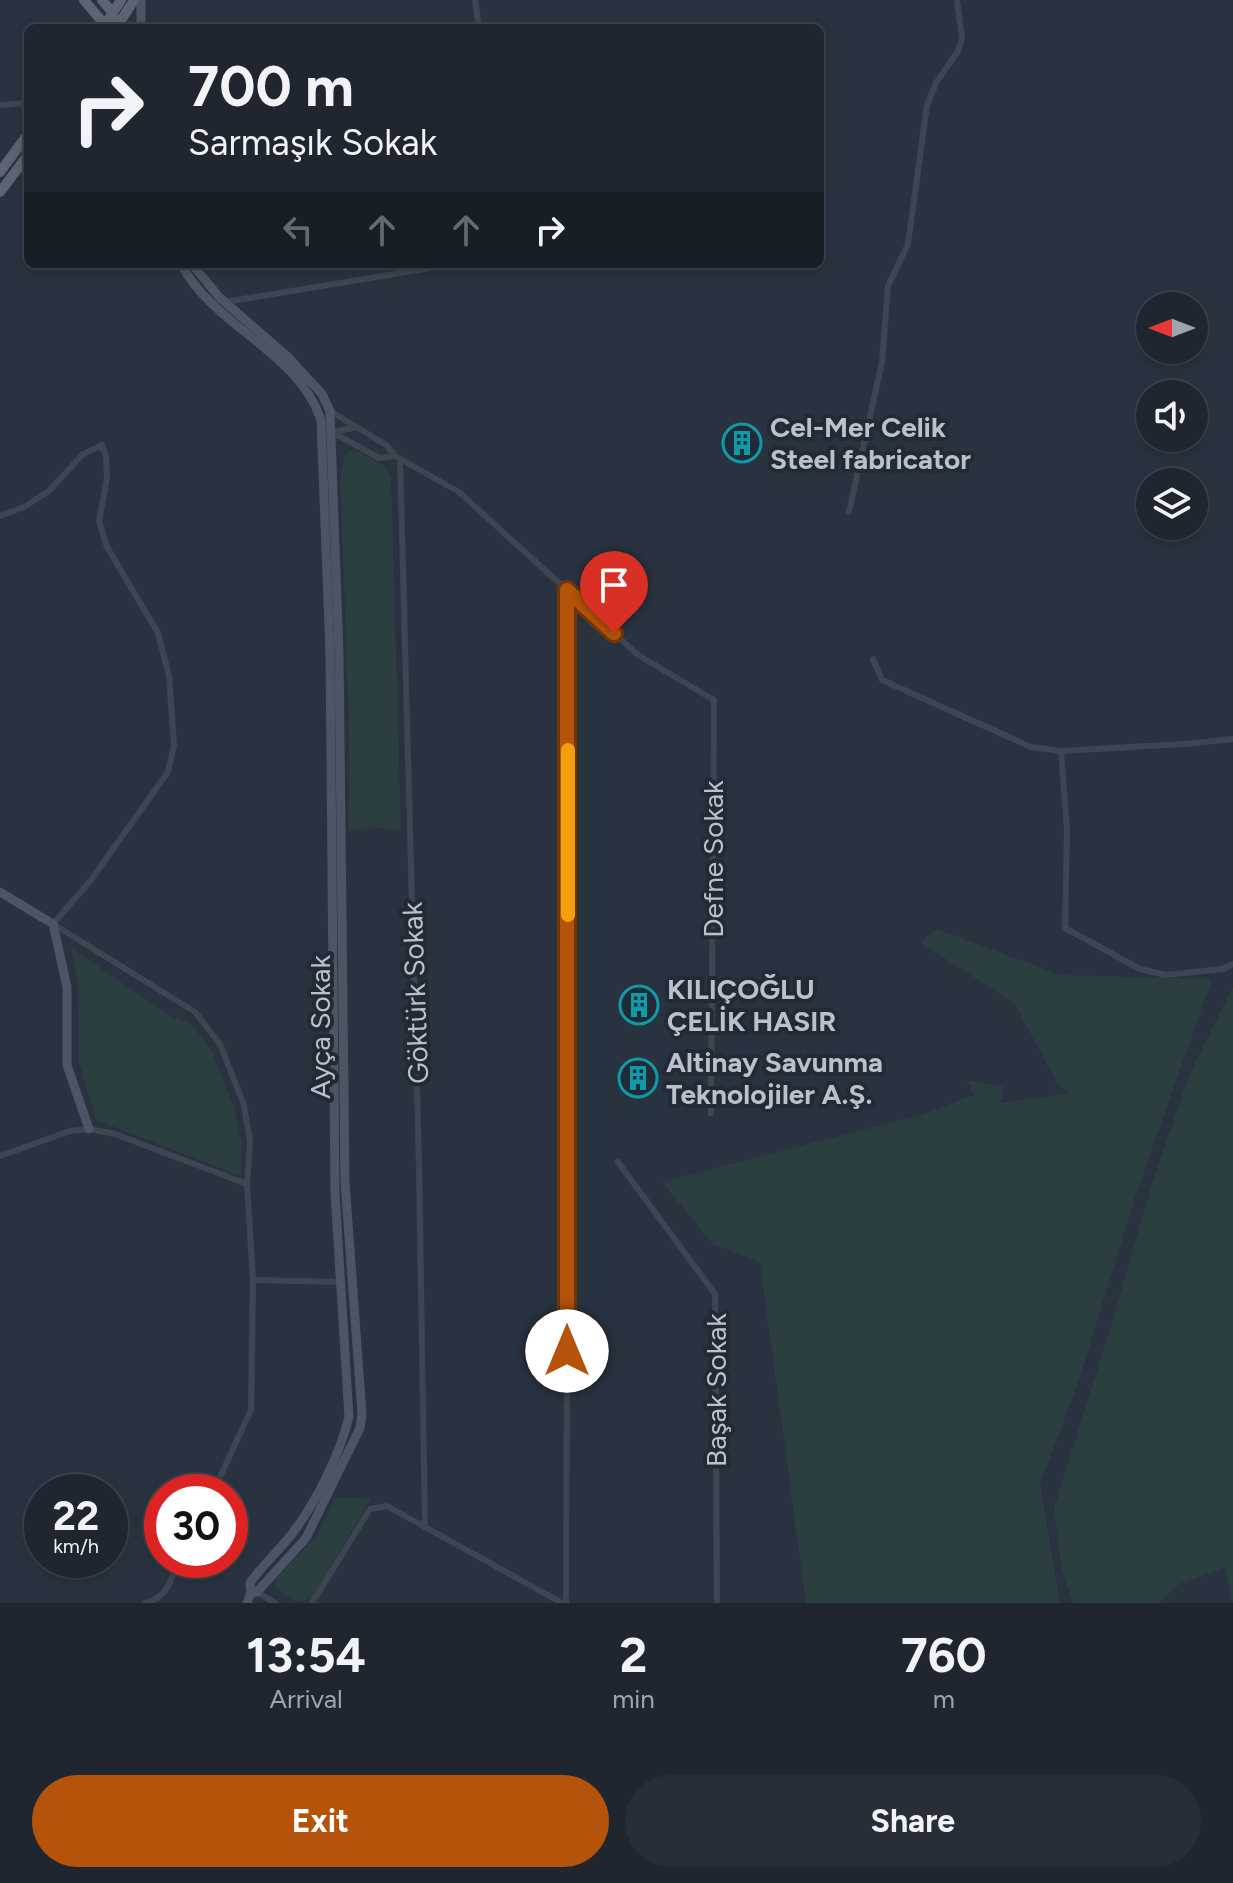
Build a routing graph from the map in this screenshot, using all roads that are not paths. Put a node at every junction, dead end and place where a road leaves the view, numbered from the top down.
1 (84, 0) edge
2 (102, 0) edge
3 (121, 0) edge
4 (134, 0) edge
5 (141, 0) edge
6 (475, 0) edge
7 (957, 0) edge
8 (113, 24) edge
9 (114, 24) edge
10 (114, 24) edge
11 (115, 24) edge
12 (141, 24) edge
13 (478, 24) edge
14 (24, 103) edge
15 (0, 105) edge
16 (24, 139) edge
17 (24, 160) edge
18 (0, 172) edge
19 (0, 192) edge
20 (185, 268) edge
21 (194, 268) edge
22 (430, 268) edge
23 (205, 288) junction
24 (225, 302) junction
25 (330, 411) junction
26 (321, 420) junction
27 (357, 428) junction
28 (330, 431) junction
29 (348, 443) junction
30 (328, 451) junction
31 (398, 457) junction
32 (849, 512) dead end
33 (0, 516) edge
34 (567, 590) junction
35 (873, 659) dead end
36 (1233, 739) edge
37 (1061, 751) junction
38 (336, 882) junction
39 (0, 892) edge
40 (53, 924) junction
41 (1233, 964) edge
42 (711, 1113) dead end
43 (89, 1129) junction
44 (0, 1156) edge
45 (618, 1162) dead end
46 (247, 1184) junction
47 (253, 1280) junction
48 (346, 1282) junction
49 (221, 1474) edge
50 (425, 1527) junction
51 (172, 1578) edge
52 (254, 1592) junction
53 (145, 1603) edge
54 (247, 1603) edge
55 (275, 1603) edge
56 (312, 1603) edge
57 (564, 1603) edge
58 (717, 1603) edge

1 - 8 main road
2 - 9 main road
3 - 10 main road
4 - 11 main road
5 - 12 street
6 - 13 street
7 - 32 street
14 - 15 street
16 - 18 main road
17 - 19 main road
20 - 23 street
21 - 23 street
22 - 24 street
23 - 24 street
23 - 26 street, Ayça Sokak
24 - 25 street
25 - 27 street
25 - 28 street, Ayça Sokak
26 - 28 street
26 - 30 street, Ayça Sokak
27 - 28 street
27 - 31 street
28 - 29 street
28 - 30 street, Ayça Sokak
29 - 30 street
29 - 31 street
30 - 38 street, Ayça Sokak
31 - 34 street
31 - 50 street, Göktürk Sokak
33 - 40 street
34 - 42 street, Defne Sokak
34 - 57 street
35 - 37 street
36 - 37 street
37 - 41 street
38 - 48 street, Ayça Sokak
38 - 48 street, Ayça Sokak
39 - 40 street
40 - 43 street
40 - 46 street
43 - 44 street
43 - 46 street
45 - 58 street, Başak Sokak
46 - 47 street
47 - 48 street
47 - 49 street
48 - 52 street
50 - 56 street
50 - 57 street
51 - 53 street
52 - 54 street
52 - 55 street

